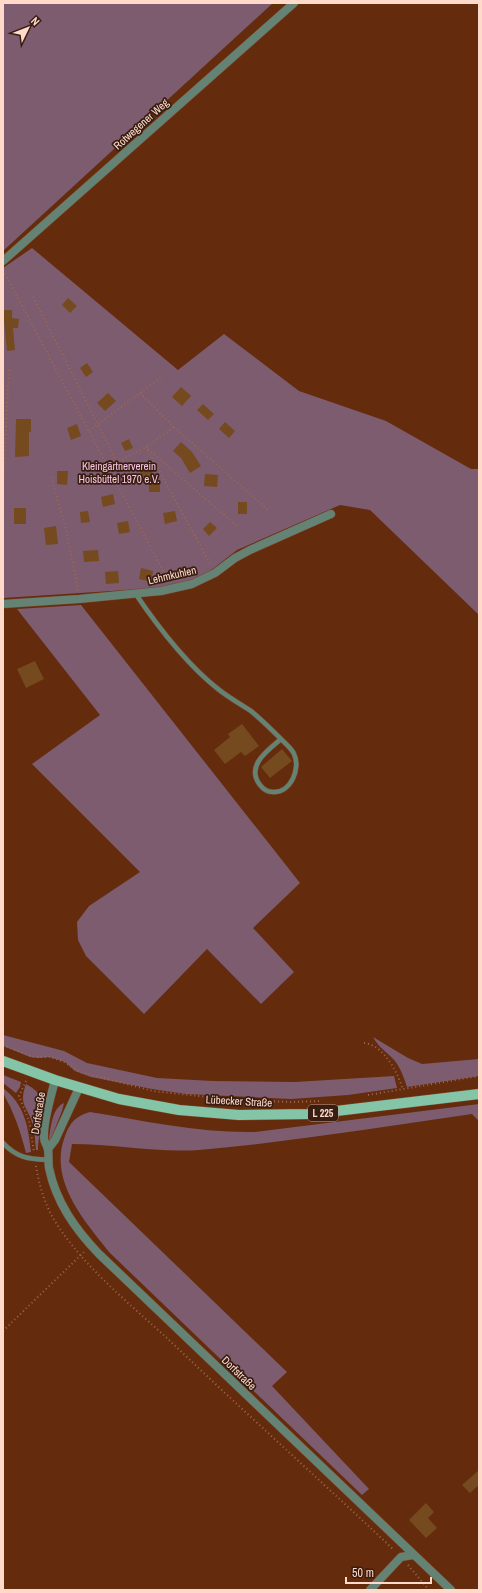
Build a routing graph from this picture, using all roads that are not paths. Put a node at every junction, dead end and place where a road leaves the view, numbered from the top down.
1 (294, 3) edge
2 (3, 261) edge
3 (331, 514) dead end
4 (134, 593) junction
5 (3, 604) edge
6 (281, 739) junction
7 (3, 1061) edge
8 (55, 1080) junction
9 (79, 1088) junction
10 (479, 1094) edge
11 (4, 1145) edge
12 (48, 1149) junction
13 (48, 1160) junction
14 (413, 1555) junction
15 (370, 1590) edge
16 (451, 1590) edge

1 - 2 street, Rotwegener Weg
3 - 4 street, Lehmkuhlen
4 - 5 street, Lehmkuhlen
4 - 6 lane
6 - 6 lane
7 - 8 main road, Lübecker Straße / L 225
8 - 9 main road, Lübecker Straße / L 225
8 - 12 street, Dorfstraße
9 - 10 main road, Lübecker Straße / L 225
9 - 12 street, Dorfstraße
11 - 13 lane
12 - 13 street, Dorfstraße
13 - 14 street, Dorfstraße
14 - 15 street
14 - 16 street, Dorfstraße

